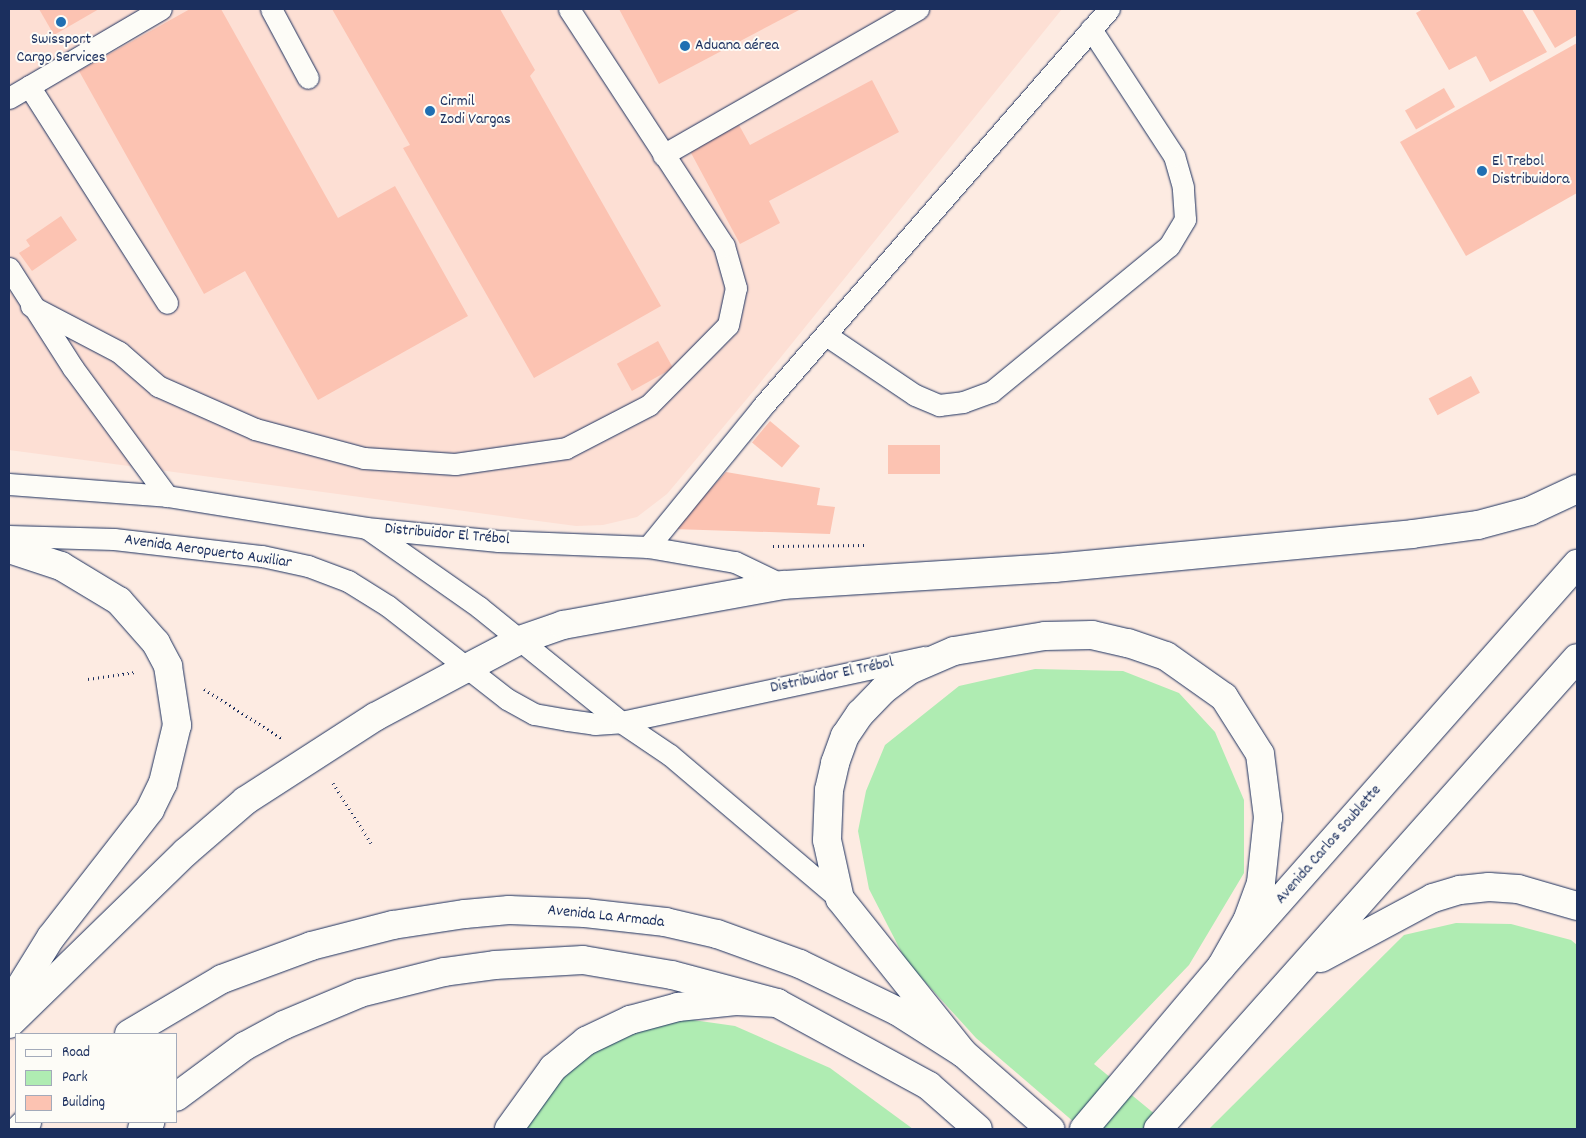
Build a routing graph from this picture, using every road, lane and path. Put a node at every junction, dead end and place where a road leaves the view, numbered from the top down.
1 (161, 9) edge
2 (272, 9) edge
3 (569, 9) edge
4 (918, 9) edge
5 (1109, 9) edge
6 (1091, 29) junction
7 (308, 78) dead end
8 (29, 86) junction
9 (9, 98) edge
10 (663, 155) junction
11 (9, 268) edge
12 (167, 303) dead end
13 (31, 306) junction
14 (826, 335) junction
15 (9, 484) edge
16 (1577, 489) edge
17 (166, 496) junction
18 (366, 528) junction
19 (9, 536) edge
20 (868, 545) dead end
21 (768, 546) dead end
22 (648, 547) junction
23 (9, 549) edge
24 (1577, 564) edge
25 (783, 585) junction
26 (520, 640) junction
27 (954, 651) junction
28 (1577, 658) edge
29 (168, 666) junction
30 (465, 669) junction
31 (88, 679) dead end
32 (621, 722) junction
33 (306, 759) junction
34 (371, 843) dead end
35 (840, 899) junction
36 (1577, 906) edge
37 (1221, 968) junction
38 (1298, 971) junction
39 (777, 1003) junction
40 (9, 1005) edge
41 (9, 1024) edge
42 (131, 1033) edge
43 (963, 1053) junction
44 (178, 1095) edge
45 (1163, 1124) edge
46 (509, 1129) edge
47 (978, 1129) edge
48 (1050, 1129) edge
49 (1084, 1129) edge

1 - 8 lane
2 - 7 lane
3 - 10 lane
4 - 10 lane
5 - 6 lane
6 - 14 lane
6 - 14 lane
8 - 9 lane
8 - 12 lane
10 - 13 lane
11 - 13 lane
13 - 17 lane
14 - 22 lane
15 - 17 lane
16 - 25 main road
17 - 18 lane
18 - 22 lane, Distribuidor El Trébol
18 - 26 lane, Distribuidor El Trébol
19 - 30 lane, Avenida Aeropuerto Auxiliar
20 - 21 path
22 - 25 lane, Distribuidor El Trébol
23 - 29 main road
24 - 37 main road, Avenida Carlos Soublette
25 - 26 main road
26 - 30 main road
26 - 32 lane, Distribuidor El Trébol
27 - 32 lane, Distribuidor El Trébol
27 - 35 main road
27 - 37 main road
28 - 38 main road
29 - 31 path
29 - 33 path
29 - 40 main road
30 - 32 lane, Distribuidor El Trébol
30 - 33 main road
32 - 35 lane, Distribuidor El Trébol
33 - 34 path
33 - 41 main road
35 - 43 main road
36 - 38 main road
37 - 49 main road, Avenida Carlos Soublette
38 - 45 main road
39 - 44 main road
39 - 46 main road
39 - 47 main road
42 - 43 main road, Avenida La Armada
43 - 48 main road, Avenida La Armada

